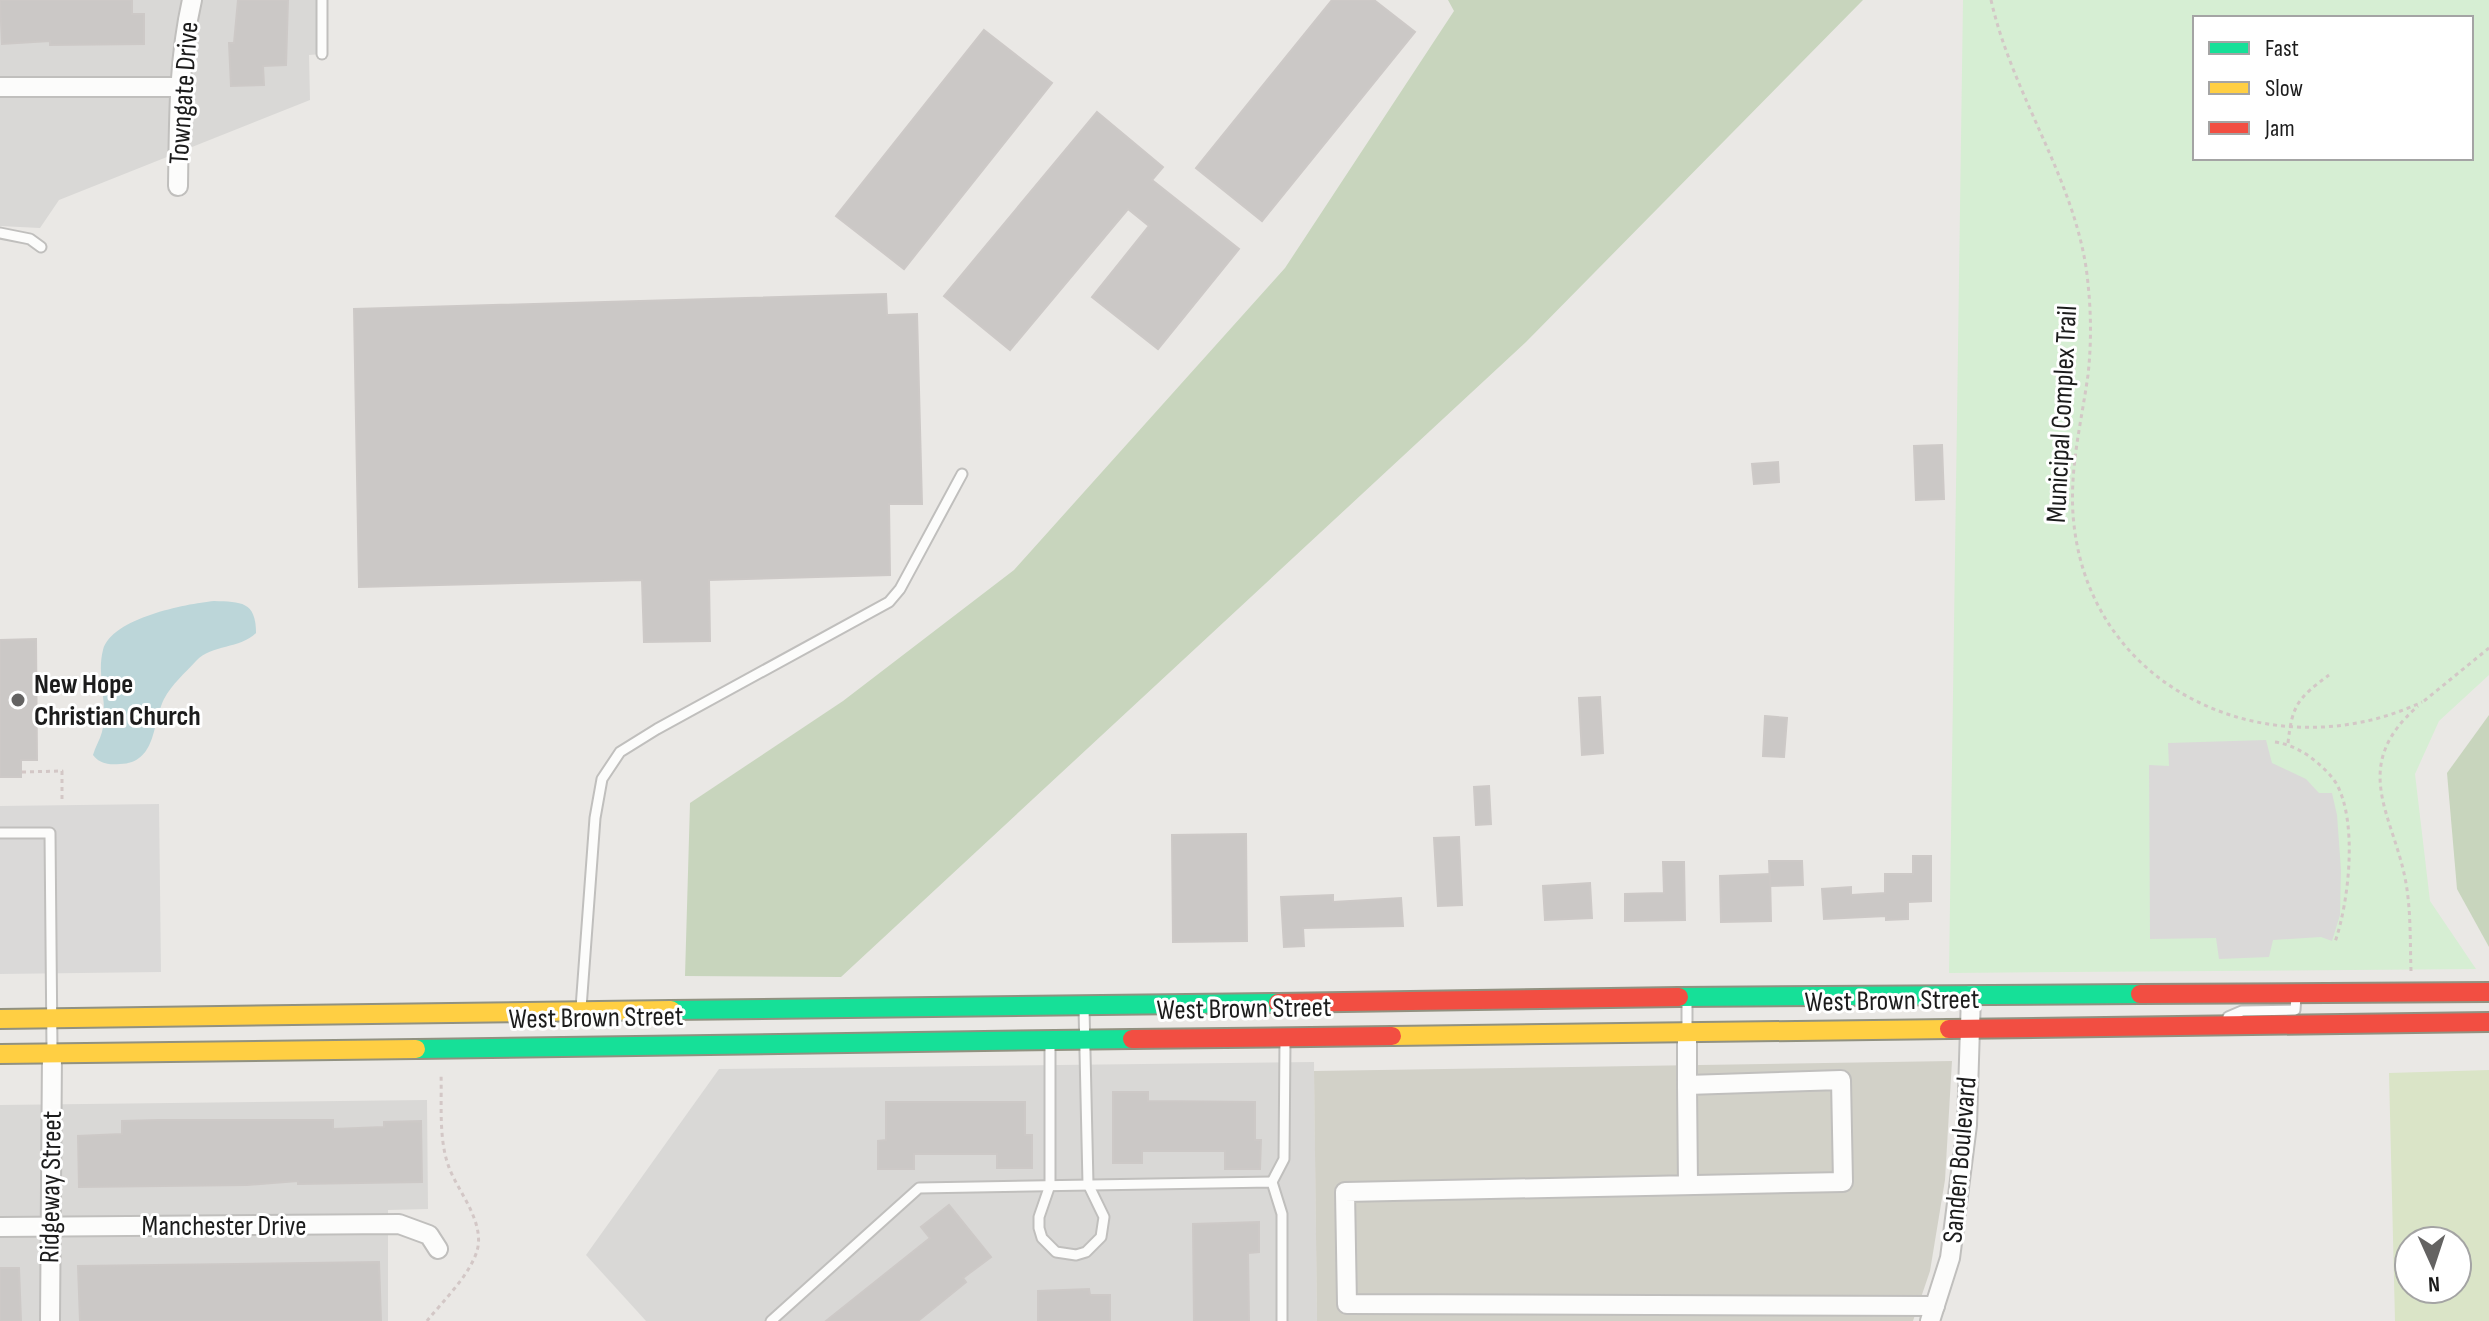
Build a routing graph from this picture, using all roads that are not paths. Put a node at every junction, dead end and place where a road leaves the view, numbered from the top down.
1 (192, 0) edge
2 (322, 0) edge
3 (322, 54) dead end
4 (0, 87) edge
5 (180, 87) junction
6 (178, 186) dead end
7 (0, 233) edge
8 (41, 247) dead end
9 (962, 474) dead end
10 (0, 833) edge
11 (2489, 992) edge
12 (2296, 993) junction
13 (1971, 995) junction
14 (1687, 997) junction
15 (1415, 1001) junction
16 (581, 1011) junction
17 (1084, 1011) junction
18 (52, 1018) junction
19 (0, 1019) edge
20 (2489, 1022) edge
21 (2211, 1025) junction
22 (1970, 1028) junction
23 (1687, 1031) junction
24 (1414, 1035) junction
25 (1050, 1036) junction
26 (1285, 1037) junction
27 (1085, 1039) junction
28 (580, 1046) junction
29 (52, 1053) junction
30 (0, 1054) edge
31 (1687, 1085) junction
32 (1272, 1182) junction
33 (1088, 1184) junction
34 (1050, 1185) junction
35 (1688, 1185) junction
36 (0, 1227) edge
37 (50, 1227) junction
38 (438, 1249) dead end
39 (1932, 1313) edge
40 (50, 1321) edge
41 (771, 1321) edge
42 (1282, 1321) edge

1 - 5 street, Towngate Drive
2 - 3 lane
4 - 5 street
5 - 6 street, Towngate Drive
7 - 8 lane
9 - 16 lane
10 - 18 lane
11 - 12 main road, West Brown Street
12 - 13 main road, West Brown Street
12 - 21 lane
13 - 14 main road, West Brown Street
13 - 22 street, Sanden Boulevard
14 - 15 main road, West Brown Street
14 - 23 lane
15 - 17 main road, West Brown Street
15 - 24 main road
16 - 17 main road, West Brown Street
16 - 18 main road, West Brown Street
16 - 28 main road
17 - 25 main road
17 - 27 lane
18 - 19 main road, West Brown Street
18 - 29 lane
20 - 21 main road, West Brown Street
21 - 22 main road, West Brown Street
22 - 23 main road, West Brown Street
22 - 39 street, Sanden Boulevard
23 - 24 main road, West Brown Street
23 - 31 street
24 - 26 main road, West Brown Street
25 - 27 main road, West Brown Street
25 - 28 main road, West Brown Street
25 - 34 lane
26 - 27 main road, West Brown Street
26 - 32 lane
27 - 33 lane
28 - 29 main road, West Brown Street
29 - 30 main road, West Brown Street
29 - 37 street, Ridgeway Street
31 - 35 street
31 - 35 street
32 - 33 lane
32 - 42 lane
33 - 34 lane
33 - 34 lane
34 - 41 lane
35 - 39 street
36 - 37 street, Manchester Drive
37 - 38 street, Manchester Drive
37 - 40 street, Ridgeway Street

